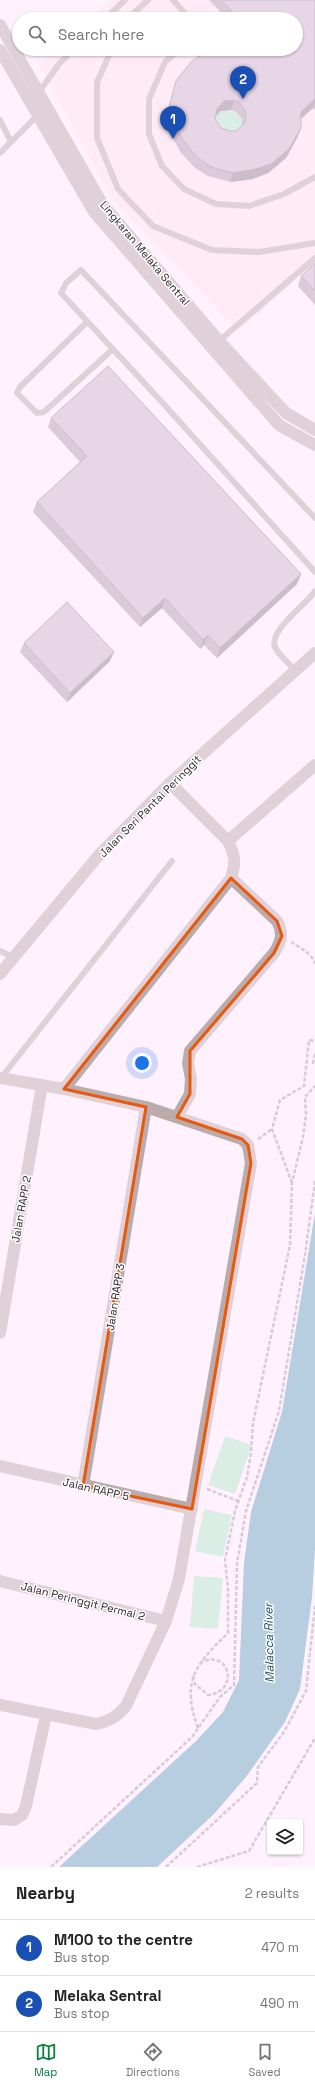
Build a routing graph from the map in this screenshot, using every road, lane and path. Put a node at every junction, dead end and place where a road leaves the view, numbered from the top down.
1 (125, 0) edge
2 (148, 0) edge
3 (173, 0) edge
4 (112, 12) edge
5 (135, 12) edge
6 (184, 12) edge
7 (0, 25) edge
8 (12, 45) edge
9 (0, 50) edge
10 (18, 56) edge
11 (67, 56) edge
12 (109, 56) edge
13 (172, 56) edge
14 (39, 91) junction
15 (37, 116) junction
16 (0, 120) edge
17 (12, 142) junction
18 (0, 153) edge
19 (315, 177) edge
20 (315, 243) edge
21 (315, 258) edge
22 (87, 322) junction
23 (219, 341) junction
24 (113, 349) junction
25 (315, 430) edge
26 (315, 445) edge
27 (315, 518) edge
28 (315, 572) edge
29 (315, 591) edge
30 (315, 653) edge
31 (296, 670) junction
32 (315, 765) edge
33 (170, 783) junction
34 (228, 841) junction
35 (172, 861) dead end
36 (230, 878) junction
37 (282, 936) junction
38 (0, 951) edge
39 (14, 958) junction
40 (315, 964) edge
41 (0, 974) edge
42 (315, 1041) edge
43 (306, 1054) junction
44 (315, 1055) edge
45 (315, 1065) edge
46 (0, 1078) edge
47 (42, 1085) junction
48 (315, 1086) edge
49 (64, 1089) junction
50 (146, 1107) junction
51 (177, 1117) junction
52 (272, 1129) junction
53 (248, 1145) junction
54 (315, 1181) edge
55 (292, 1183) junction
56 (0, 1333) edge
57 (0, 1466) edge
58 (196, 1485) junction
59 (83, 1486) junction
60 (238, 1501) junction
61 (192, 1509) junction
62 (0, 1581) edge
63 (315, 1606) edge
64 (166, 1621) junction
65 (198, 1664) junction
66 (193, 1674) junction
67 (0, 1705) edge
68 (46, 1716) junction
69 (198, 1728) junction
70 (315, 1738) edge
71 (0, 1819) edge
72 (51, 1867) edge
73 (166, 1867) edge
74 (197, 1867) edge

1 - 4 lane
2 - 5 lane
3 - 6 lane
7 - 8 street, Lingkaran Melaka Sentral
9 - 15 street, Lingkaran Melaka Sentral
10 - 14 street, Lingkaran Melaka Sentral
11 - 14 lane
12 - 20 lane
13 - 19 lane
14 - 15 lane
14 - 23 street, Lingkaran Melaka Sentral
15 - 17 lane
15 - 26 street, Lingkaran Melaka Sentral
16 - 17 lane
17 - 18 lane
21 - 23 lane
22 - 24 lane
22 - 24 lane
22 - 27 lane
23 - 25 street, Lingkaran Melaka Sentral
24 - 28 lane
29 - 31 lane
30 - 31 street, Jalan Seri Pantai Peringgit
31 - 33 street, Jalan Seri Pantai Peringgit
32 - 34 street
33 - 34 street
33 - 39 street, Jalan Seri Pantai Peringgit
34 - 36 street
35 - 46 lane
36 - 37 street
36 - 49 street
37 - 40 path
37 - 51 street
38 - 39 lane
39 - 41 street, Jalan Seri Pantai Peringgit
42 - 43 path
43 - 44 path
43 - 52 path
44 - 45 path
46 - 47 street
47 - 49 street
47 - 56 street, Jalan RAPP 2
48 - 55 path
49 - 50 street
50 - 51 street
50 - 59 street, Jalan RAPP 3
51 - 53 street
52 - 53 path
52 - 55 path
53 - 58 street
54 - 69 path
55 - 60 path
57 - 59 street, Jalan RAPP 5
58 - 60 path
58 - 61 street
59 - 61 street, Jalan RAPP 5
60 - 65 path
61 - 64 street
62 - 64 street, Jalan Peringgit Permai 2
63 - 73 path
64 - 68 street
65 - 66 path
65 - 66 path
66 - 69 path
67 - 68 street
68 - 71 street
69 - 72 path
70 - 74 path

